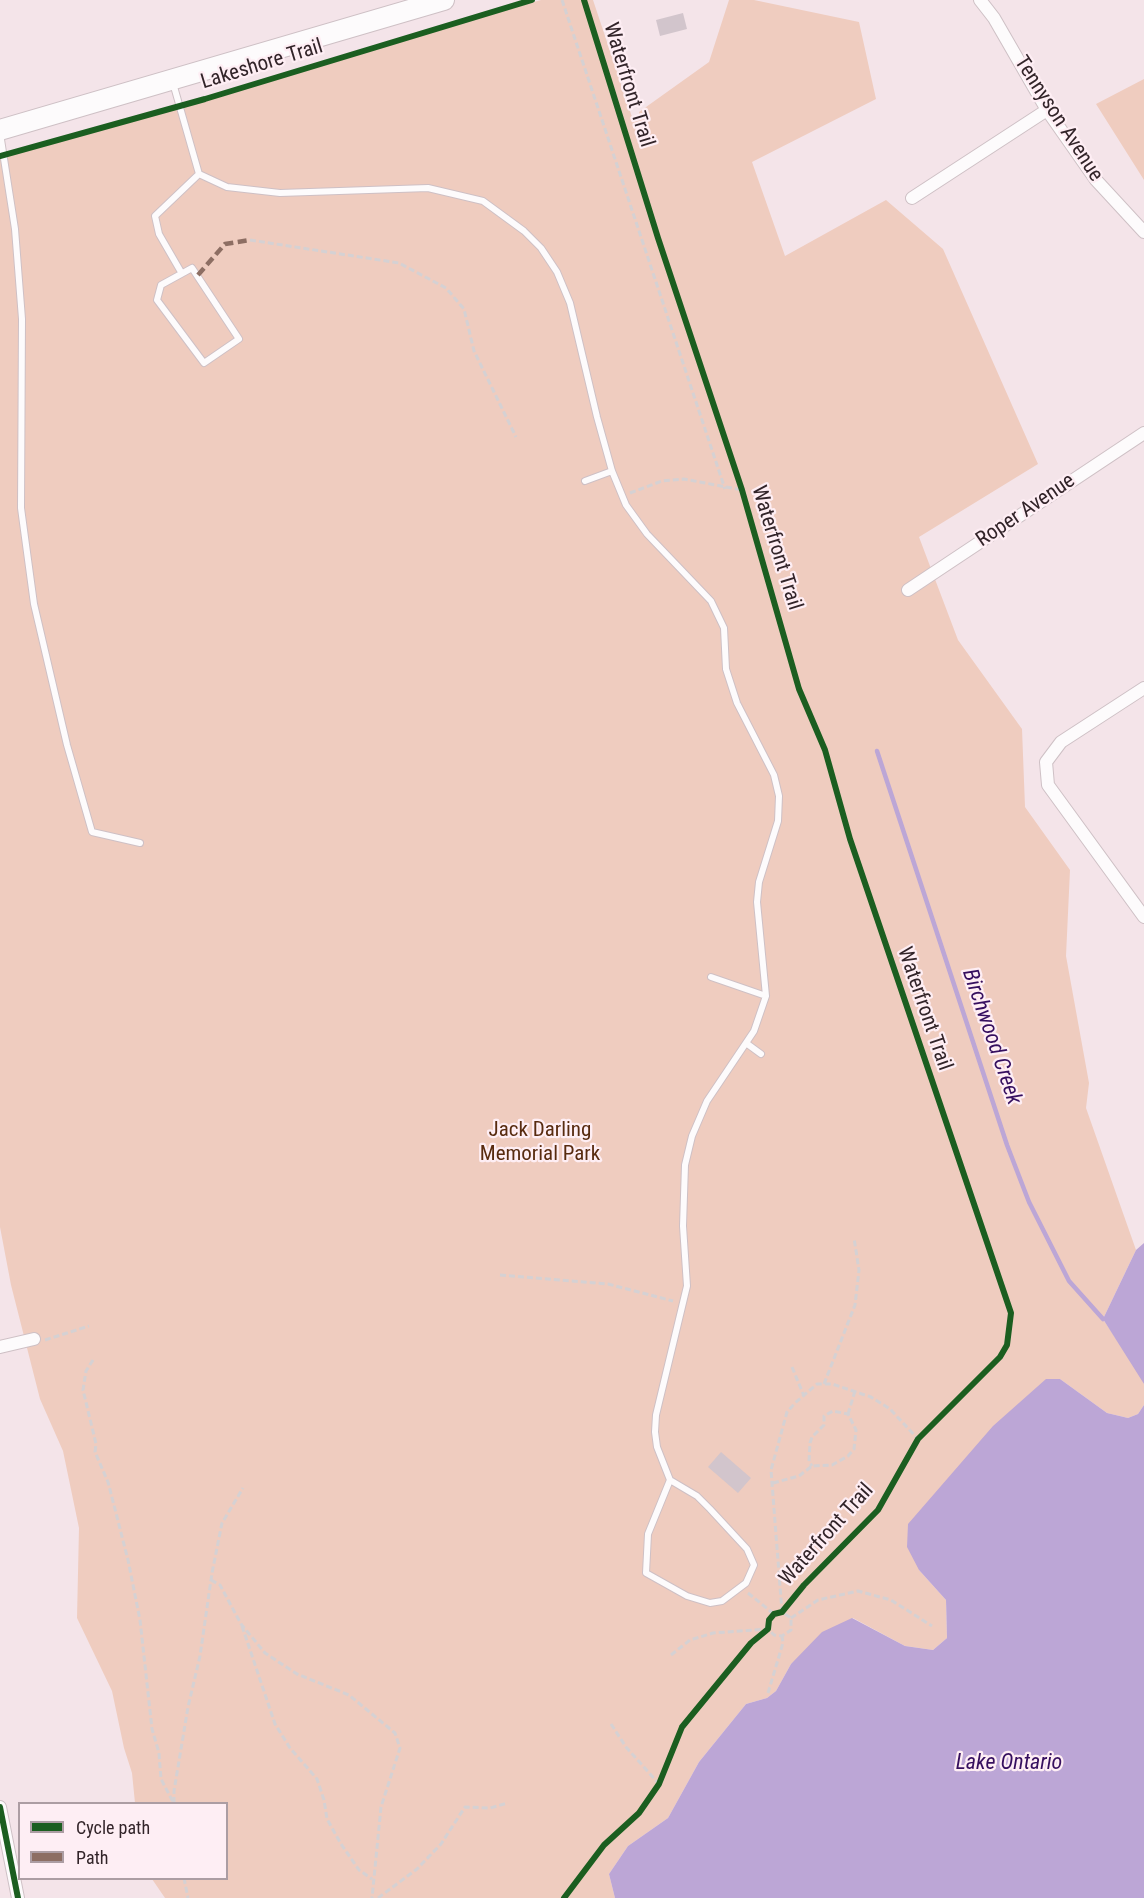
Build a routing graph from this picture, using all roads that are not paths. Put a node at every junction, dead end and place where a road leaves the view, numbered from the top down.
1 (444, 0) edge
2 (980, 0) edge
3 (172, 79) junction
4 (1047, 110) junction
5 (0, 130) edge
6 (200, 174) junction
7 (912, 198) dead end
8 (1144, 232) edge
9 (180, 272) junction
10 (1144, 433) edge
11 (612, 471) junction
12 (585, 482) dead end
13 (908, 590) dead end
14 (1144, 688) edge
15 (140, 843) dead end
16 (1144, 917) edge
17 (711, 977) dead end
18 (766, 996) junction
19 (746, 1043) junction
20 (760, 1054) dead end
21 (34, 1339) road end
22 (0, 1347) edge
23 (670, 1480) junction
24 (0, 1807) edge
25 (18, 1898) edge

1 - 3 main road
2 - 4 street, Tennyson Avenue
3 - 5 main road
3 - 6 lane
4 - 7 street
4 - 8 street, Tennyson Avenue
5 - 15 lane
6 - 9 lane
6 - 11 lane
9 - 9 lane
10 - 13 street, Roper Avenue
11 - 12 lane
11 - 18 lane
14 - 16 street
17 - 18 lane
18 - 19 lane
19 - 20 lane
19 - 23 lane
21 - 22 street
23 - 23 lane
24 - 25 street

